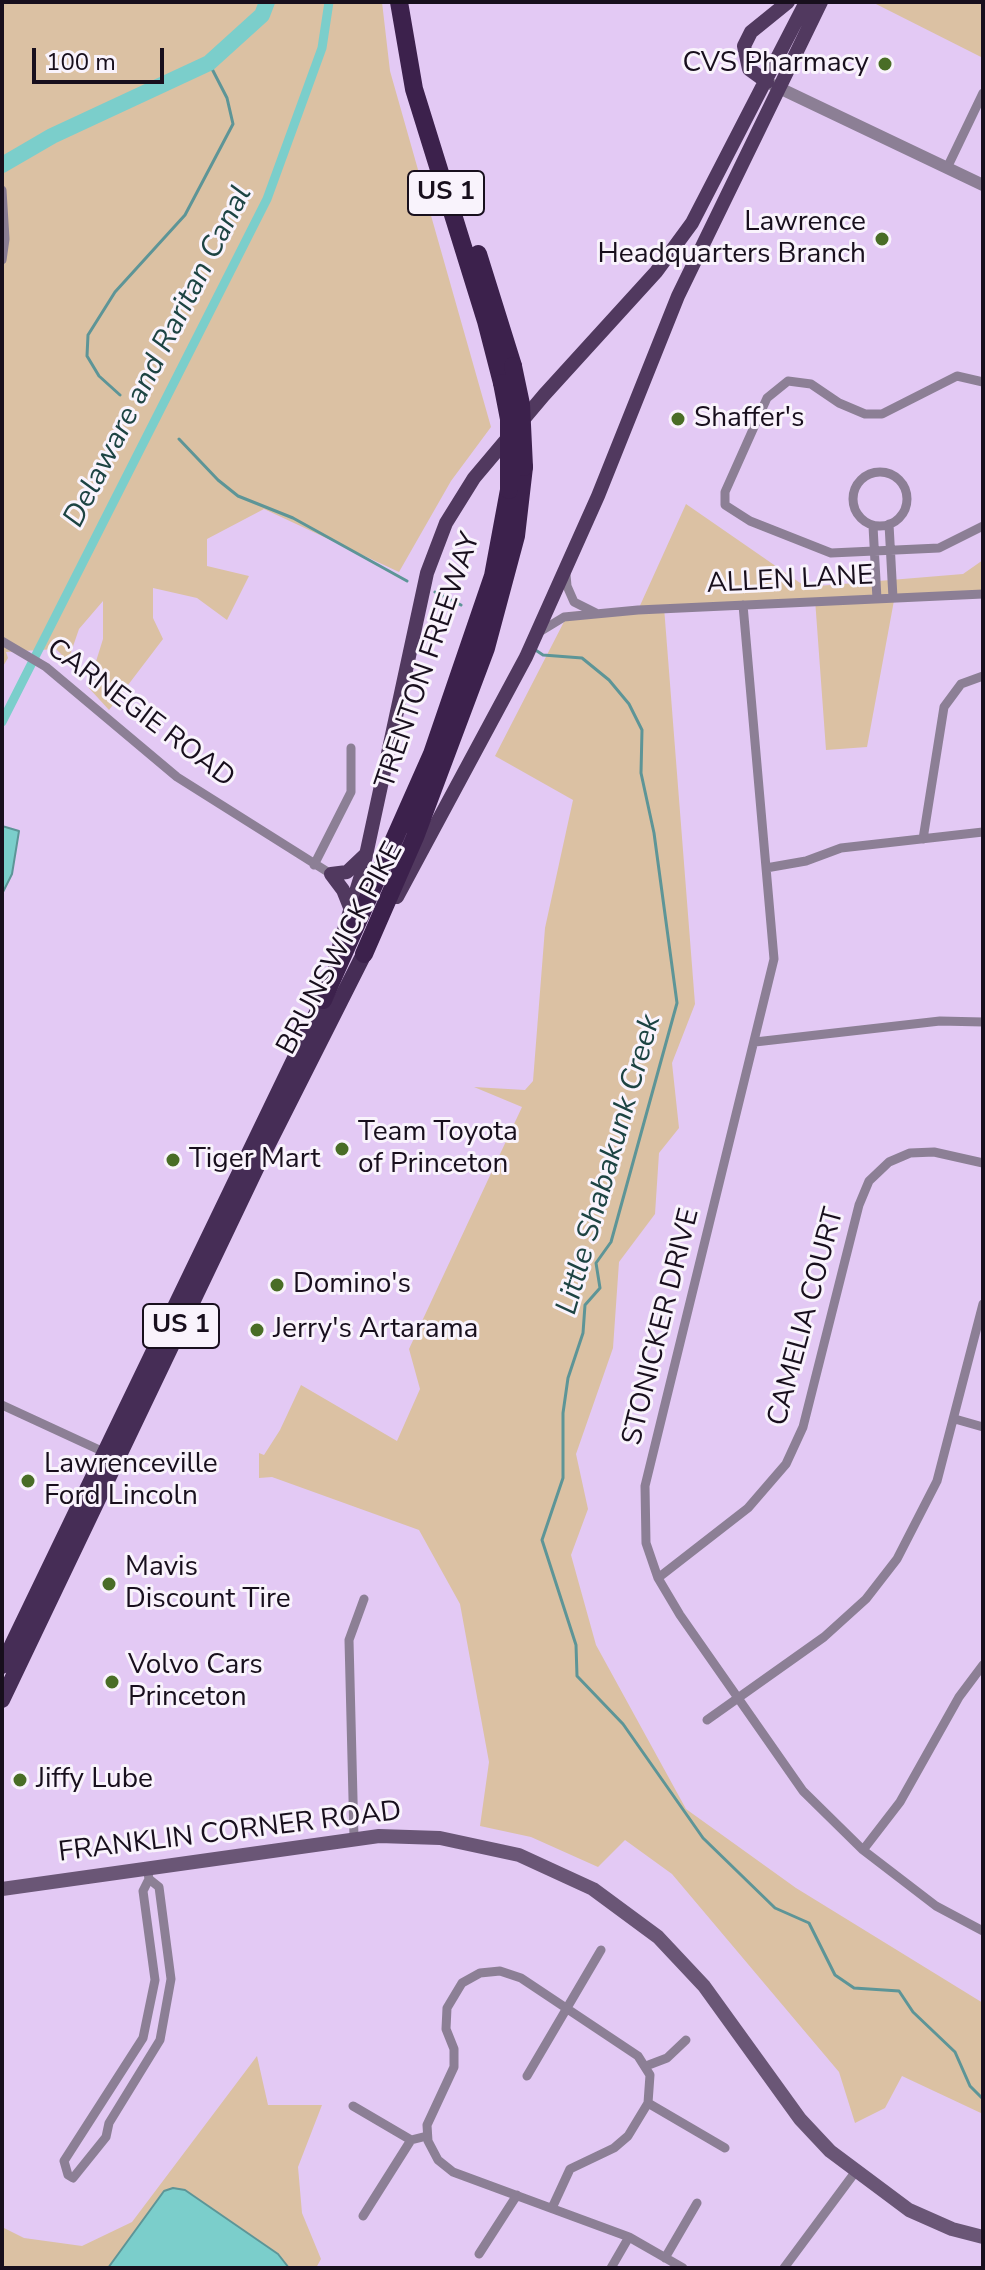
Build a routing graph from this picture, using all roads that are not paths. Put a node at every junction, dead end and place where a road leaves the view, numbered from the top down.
1 (399, 2) edge
2 (411, 2) edge
3 (788, 2) edge
4 (806, 2) edge
5 (821, 2) edge
6 (774, 85) junction
7 (983, 93) edge
8 (947, 168) junction
9 (983, 185) edge
10 (2, 190) edge
11 (3, 201) edge
12 (2, 260) edge
13 (983, 382) edge
14 (889, 524) junction
15 (873, 526) junction
16 (983, 526) edge
17 (891, 552) junction
18 (874, 553) junction
19 (567, 568) junction
20 (983, 594) edge
21 (893, 598) junction
22 (877, 599) junction
23 (743, 605) junction
24 (599, 614) junction
25 (535, 638) junction
26 (2, 641) edge
27 (983, 676) edge
28 (351, 748) dead end
29 (983, 832) edge
30 (923, 839) junction
31 (366, 854) junction
32 (314, 865) junction
33 (766, 868) junction
34 (331, 874) junction
35 (351, 910) junction
36 (364, 954) junction
37 (323, 1000) junction
38 (983, 1022) edge
39 (755, 1042) junction
40 (983, 1163) edge
41 (983, 1304) edge
42 (2, 1405) edge
43 (955, 1419) junction
44 (983, 1427) edge
45 (106, 1453) junction
46 (658, 1578) junction
47 (364, 1599) dead end
48 (983, 1665) edge
49 (2, 1666) edge
50 (738, 1698) junction
51 (2, 1700) edge
52 (707, 1720) dead end
53 (354, 1838) junction
54 (863, 1850) junction
55 (148, 1873) junction
56 (2, 1889) edge
57 (163, 1918) junction
58 (147, 1920) junction
59 (983, 1931) edge
60 (601, 1950) dead end
61 (168, 1954) junction
62 (151, 1956) junction
63 (169, 1991) junction
64 (154, 1992) junction
65 (566, 2009) junction
66 (686, 2040) dead end
67 (127, 2063) junction
68 (646, 2066) junction
69 (140, 2072) junction
70 (527, 2076) dead end
71 (648, 2103) junction
72 (353, 2106) dead end
73 (97, 2110) junction
74 (110, 2121) junction
75 (427, 2136) junction
76 (411, 2140) junction
77 (725, 2148) dead end
78 (856, 2171) junction
79 (517, 2195) junction
80 (697, 2203) dead end
81 (552, 2208) junction
82 (363, 2216) dead end
83 (629, 2237) junction
84 (983, 2237) edge
85 (479, 2254) dead end
86 (665, 2258) junction
87 (611, 2268) edge
88 (683, 2268) edge
89 (784, 2268) edge

1 - 37 highway, TRENTON FREEWAY / US 1, bridge
2 - 36 highway, TRENTON FREEWAY / US 1, bridge
3 - 6 main road
4 - 6 main road, BRUNSWICK PIKE
5 - 6 main road, BRUNSWICK PIKE
6 - 8 street
6 - 19 main road, BRUNSWICK PIKE
6 - 31 main road, BRUNSWICK PIKE
7 - 8 street
8 - 9 street
10 - 11 street
11 - 12 street
13 - 18 street
14 - 15 street
14 - 15 street
14 - 17 street
15 - 18 street
16 - 17 street
17 - 18 street
17 - 21 street
18 - 22 street
19 - 24 street
19 - 25 main road, BRUNSWICK PIKE
20 - 21 street, ALLEN LANE
21 - 22 street, ALLEN LANE
22 - 23 street, ALLEN LANE
23 - 24 street, ALLEN LANE
23 - 33 street, STONICKER DRIVE
24 - 25 street, ALLEN LANE
25 - 36 main road, BRUNSWICK PIKE
26 - 32 street, CARNEGIE ROAD
27 - 30 street
28 - 32 street
29 - 30 street
30 - 33 street
31 - 34 main road
31 - 35 main road, BRUNSWICK PIKE
32 - 34 street, CARNEGIE ROAD
33 - 39 street, STONICKER DRIVE
34 - 35 main road
35 - 37 main road, BRUNSWICK PIKE
36 - 51 highway, BRUNSWICK PIKE / US 1
37 - 45 highway, BRUNSWICK PIKE / US 1
38 - 39 street
39 - 46 street, STONICKER DRIVE
40 - 46 street, CAMELIA COURT
41 - 43 street
42 - 45 street
43 - 44 street
43 - 50 street
45 - 49 highway, BRUNSWICK PIKE / US 1
46 - 50 street, STONICKER DRIVE
47 - 53 street
48 - 54 street
50 - 52 street
50 - 54 street, STONICKER DRIVE
53 - 55 main road, FRANKLIN CORNER ROAD
53 - 78 main road, FRANKLIN CORNER ROAD
54 - 59 street, STONICKER DRIVE
55 - 56 main road, FRANKLIN CORNER ROAD
55 - 57 street
55 - 58 street
57 - 58 street
57 - 61 street
58 - 62 street
60 - 65 street
61 - 62 street
61 - 63 street
62 - 64 street
63 - 64 street
63 - 69 street
64 - 67 street
65 - 68 street
65 - 70 street
65 - 75 street
66 - 68 street
67 - 69 street
67 - 73 street
68 - 71 street
69 - 74 street
71 - 77 street
71 - 81 street
72 - 76 street
73 - 74 street
73 - 74 street
75 - 76 street
75 - 79 street
76 - 82 street
78 - 84 main road, FRANKLIN CORNER ROAD
78 - 89 street
79 - 81 street
79 - 85 street
80 - 86 street
81 - 83 street
83 - 86 street
83 - 87 street
86 - 88 street

